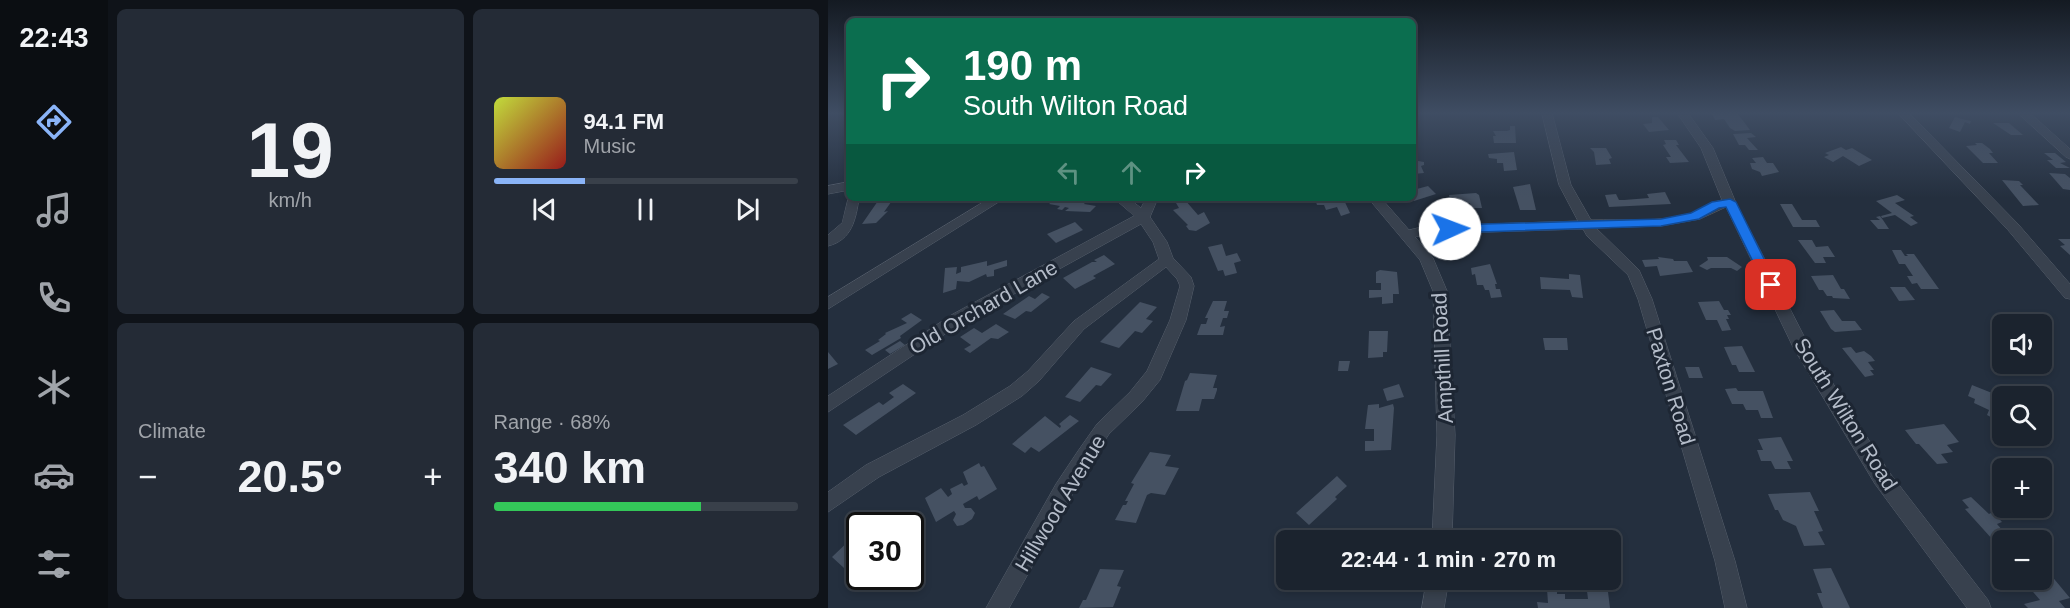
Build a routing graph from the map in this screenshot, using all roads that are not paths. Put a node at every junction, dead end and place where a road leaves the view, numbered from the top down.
1 (1556, 141) edge
2 (1702, 141) edge
3 (1930, 141) edge
4 (2055, 141) edge
5 (2070, 155) edge
6 (846, 187) edge
7 (828, 190) edge
8 (853, 201) edge
9 (994, 201) edge
10 (1124, 201) edge
11 (1151, 201) edge
12 (1377, 201) edge
13 (1730, 202) junction
14 (1143, 217) junction
15 (1587, 225) junction
16 (1407, 235) junction
17 (828, 242) edge
18 (1167, 260) junction
19 (2070, 294) edge
20 (828, 304) edge
21 (828, 405) edge
22 (828, 503) edge
23 (1442, 530) edge
24 (1436, 590) edge
25 (997, 608) edge
26 (1433, 608) edge
27 (1736, 608) edge
28 (1980, 608) edge

1 - 15 street, Paxton Road
2 - 13 street, South Wilton Road
3 - 19 street
4 - 5 street
6 - 7 street
8 - 17 street
9 - 20 street
10 - 14 street, Hillwood Avenue
11 - 14 street
12 - 16 street, Ampthill Road
13 - 15 street
13 - 28 street, South Wilton Road
14 - 18 street, Hillwood Avenue
14 - 21 street, Old Orchard Lane
15 - 16 street
15 - 27 street, Paxton Road
16 - 23 street, Ampthill Road
18 - 22 street
18 - 25 street, Hillwood Avenue
24 - 26 street

